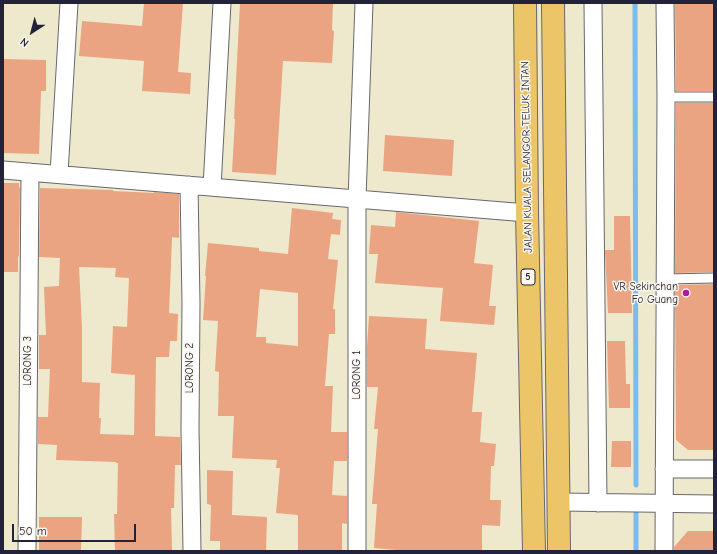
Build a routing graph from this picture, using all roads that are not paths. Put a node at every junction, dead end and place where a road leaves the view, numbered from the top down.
1 (68, 3) edge
2 (222, 3) edge
3 (364, 3) edge
4 (525, 3) edge
5 (553, 3) edge
6 (593, 3) edge
7 (665, 3) edge
8 (714, 96) edge
9 (666, 97) junction
10 (3, 170) edge
11 (30, 172) junction
12 (59, 174) junction
13 (190, 185) junction
14 (212, 187) junction
15 (358, 199) junction
16 (527, 213) junction
17 (714, 278) edge
18 (665, 279) junction
19 (664, 469) junction
20 (714, 469) edge
21 (559, 502) junction
22 (598, 502) junction
23 (664, 504) junction
24 (714, 504) edge
25 (27, 551) edge
26 (192, 551) edge
27 (356, 551) edge
28 (534, 551) edge
29 (559, 551) edge
30 (664, 551) edge

1 - 12 street
2 - 14 street
3 - 15 street, LORONG 1
4 - 16 highway, JALAN KUALA SELANGOR-TELUK INTAN / 5
5 - 21 highway
6 - 22 street
7 - 9 street
8 - 9 lane
9 - 18 street
10 - 11 street
11 - 12 street
11 - 25 street, LORONG 3
12 - 13 street
13 - 14 street
13 - 26 street, LORONG 2
14 - 15 street
15 - 16 street
15 - 27 street, LORONG 1
16 - 28 highway, JALAN KUALA SELANGOR-TELUK INTAN / 5
17 - 18 lane
18 - 19 street
19 - 20 street
19 - 23 street
21 - 22 street
21 - 29 highway
22 - 23 street
23 - 24 street
23 - 30 street

